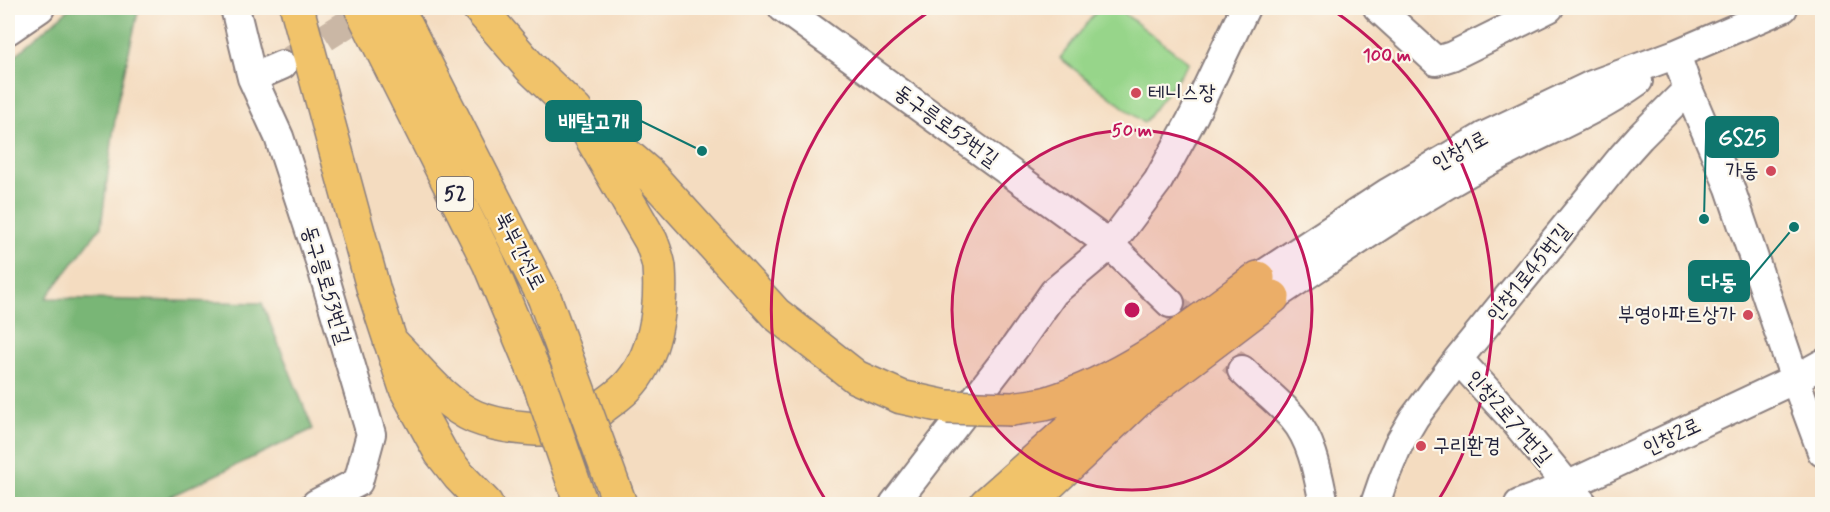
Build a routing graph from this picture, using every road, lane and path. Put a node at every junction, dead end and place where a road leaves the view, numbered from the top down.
1 (40, 8) edge
2 (235, 8) edge
3 (297, 8) edge
4 (361, 8) edge
5 (397, 8) edge
6 (479, 8) edge
7 (783, 8) edge
8 (1245, 8) edge
9 (1378, 8) edge
10 (1549, 8) edge
11 (1783, 8) edge
12 (8, 30) edge
13 (1676, 54) junction
14 (282, 64) tunnel mouth
15 (252, 78) junction
16 (1688, 89) junction
17 (576, 111) junction
18 (1110, 245) junction
19 (1266, 288) junction
20 (1170, 303) tunnel mouth
21 (390, 341) junction
22 (1157, 352) junction
23 (1458, 359) junction
24 (1822, 364) edge
25 (1242, 370) tunnel mouth
26 (1795, 379) junction
27 (1141, 398) junction
28 (1822, 452) edge
29 (1575, 495) edge
30 (316, 504) edge
31 (486, 504) edge
32 (581, 504) edge
33 (620, 504) edge
34 (894, 504) edge
35 (986, 504) edge
36 (1028, 504) edge
37 (1050, 504) edge
38 (1324, 504) edge
39 (1375, 504) edge
40 (1519, 504) edge

1 - 12 street
2 - 15 street, 동구릉로53번길
3 - 21 highway
4 - 32 highway, 북부간선로 / 52, bridge
5 - 33 highway, 북부간선로 / 52, bridge
6 - 17 highway
7 - 18 street, 동구릉로53번길
8 - 18 street
9 - 10 street
11 - 13 street, 인창1로
13 - 16 street
13 - 19 street, 인창1로
14 - 15 street
15 - 30 street, 동구릉로53번길
16 - 23 street, 인창1로45번길
16 - 26 street
17 - 21 highway
17 - 22 highway, bridge
18 - 20 street, 동구릉로53번길
18 - 34 street
19 - 22 highway
19 - 27 highway
21 - 31 highway
22 - 35 highway
23 - 29 street, 인창2로71번길
23 - 39 street, 인창1로45번길
24 - 26 street, 인창2로
25 - 38 street
26 - 28 street
26 - 29 street, 인창2로
27 - 36 highway
27 - 37 highway
29 - 40 street, 인창2로

